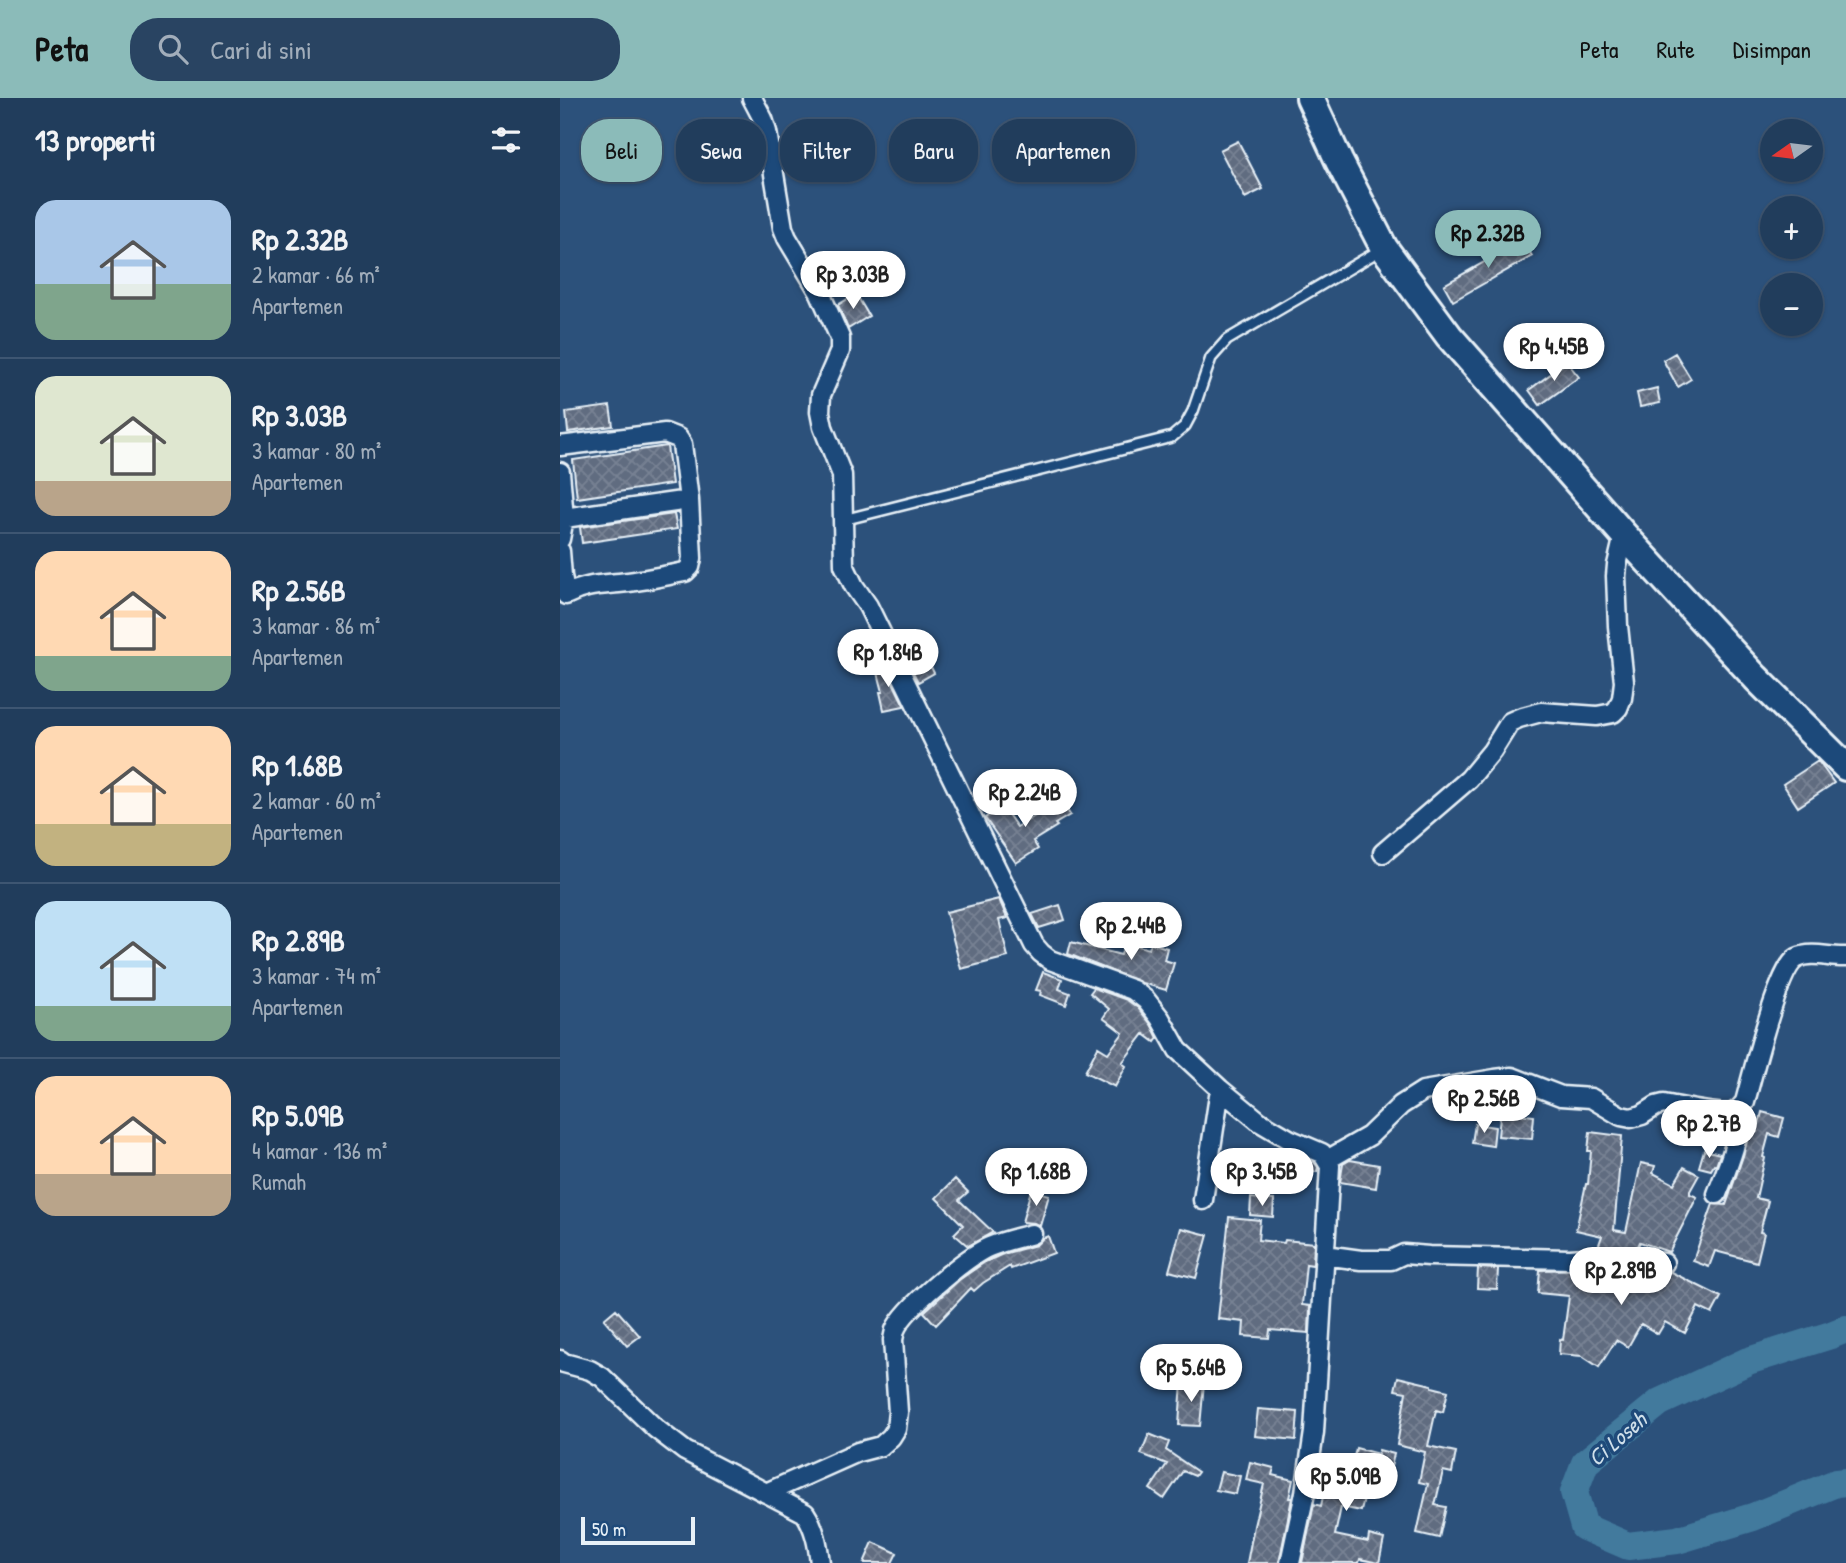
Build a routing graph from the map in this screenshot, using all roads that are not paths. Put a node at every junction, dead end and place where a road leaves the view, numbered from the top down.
1 (752, 98) edge
2 (1310, 98) edge
3 (1384, 248) junction
4 (560, 446) edge
5 (560, 472) edge
6 (689, 500) junction
7 (564, 518) junction
8 (842, 520) junction
9 (1625, 535) junction
10 (560, 539) edge
11 (560, 551) edge
12 (563, 596) edge
13 (1846, 767) edge
14 (1383, 853) dead end
15 (1846, 957) edge
16 (1220, 1089) junction
17 (1740, 1108) junction
18 (1327, 1160) junction
19 (1717, 1194) dead end
20 (1203, 1200) dead end
21 (1032, 1234) dead end
22 (1325, 1255) junction
23 (1664, 1263) dead end
24 (560, 1360) edge
25 (766, 1493) junction
26 (820, 1563) edge
27 (1290, 1563) edge

1 - 8 street
2 - 3 street
3 - 8 lane
3 - 9 street
4 - 6 street
5 - 7 street
6 - 7 street
6 - 12 street
7 - 10 street
8 - 16 street
9 - 13 street
9 - 14 street
11 - 12 street
15 - 17 street
16 - 18 street
16 - 20 street
17 - 18 street
17 - 19 street
18 - 22 street
21 - 25 street
22 - 23 street
22 - 27 street
24 - 25 street
25 - 26 street

